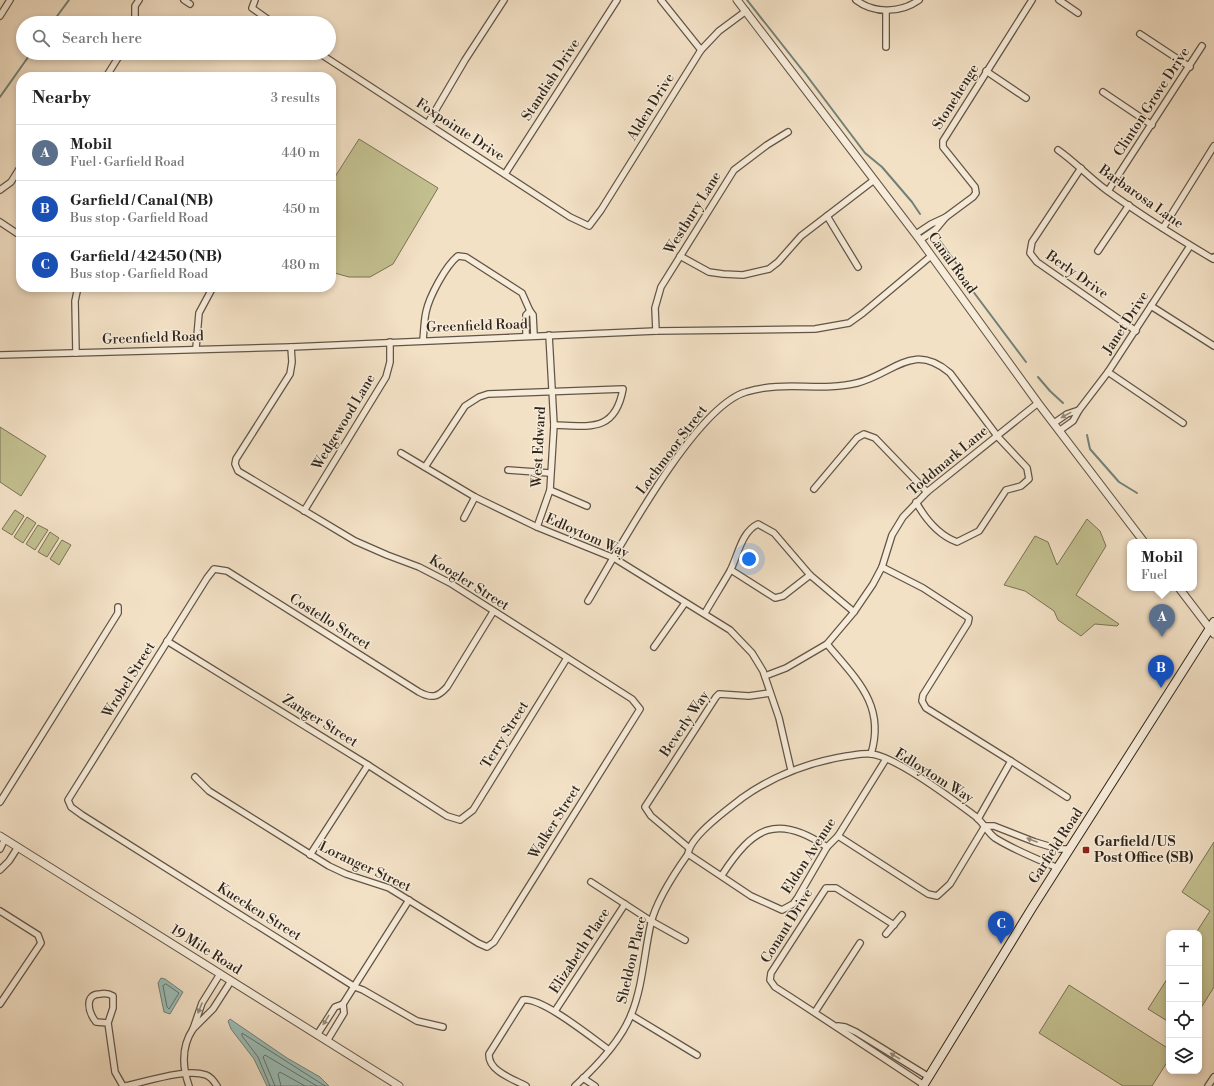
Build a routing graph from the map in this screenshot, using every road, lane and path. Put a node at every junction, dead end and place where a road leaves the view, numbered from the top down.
1 (10, 0) edge
2 (139, 0) edge
3 (184, 0) edge
4 (255, 0) edge
5 (504, 0) edge
6 (617, 0) edge
7 (661, 0) edge
8 (737, 0) edge
9 (856, 0) edge
10 (919, 0) edge
11 (1032, 0) edge
12 (1059, 0) edge
13 (190, 4) dead end
14 (746, 11) junction
15 (886, 11) junction
16 (1078, 13) dead end
17 (0, 16) edge
18 (135, 16) edge
19 (263, 16) edge
20 (1140, 34) dead end
21 (1202, 46) dead end
22 (886, 47) dead end
23 (701, 50) junction
24 (117, 60) edge
25 (330, 60) edge
26 (1190, 67) junction
27 (986, 71) junction
28 (109, 72) edge
29 (1103, 92) dead end
30 (1026, 98) dead end
31 (428, 123) junction
32 (1152, 125) junction
33 (788, 132) dead end
34 (1214, 146) edge
35 (1058, 150) dead end
36 (1081, 168) junction
37 (16, 174) edge
38 (505, 174) junction
39 (874, 180) junction
40 (0, 190) edge
41 (1108, 191) junction
42 (1129, 205) junction
43 (827, 216) junction
44 (946, 217) junction
45 (0, 222) edge
46 (589, 226) joint
47 (1163, 228) junction
48 (16, 233) edge
49 (918, 237) junction
50 (1190, 246) junction
51 (1098, 251) dead end
52 (680, 256) junction
53 (931, 256) junction
54 (1213, 258) edge
55 (858, 267) dead end
56 (77, 292) edge
57 (210, 292) edge
58 (1151, 306) junction
59 (530, 311) junction
60 (656, 331) junction
61 (1136, 331) junction
62 (534, 335) junction
63 (549, 335) junction
64 (526, 336) junction
65 (423, 340) junction
66 (390, 342) junction
67 (1214, 346) edge
68 (291, 347) junction
69 (196, 348) junction
70 (76, 353) junction
71 (0, 355) edge
72 (1108, 372) junction
73 (552, 391) junction
74 (1038, 403) junction
75 (1078, 410) junction
76 (1054, 423) junction
77 (1183, 423) dead end
78 (554, 425) junction
79 (1060, 431) junction
80 (998, 437) junction
81 (402, 453) dead end
82 (425, 467) junction
83 (508, 470) dead end
84 (550, 473) junction
85 (814, 489) dead end
86 (550, 490) junction
87 (927, 492) junction
88 (476, 497) junction
89 (916, 502) junction
90 (587, 506) dead end
91 (304, 511) junction
92 (464, 518) dead end
93 (537, 527) junction
94 (1142, 539) edge
95 (614, 558) junction
96 (882, 567) junction
97 (214, 569) joint
98 (731, 570) junction
99 (810, 575) junction
100 (1181, 591) edge
101 (588, 601) dead end
102 (685, 602) junction
103 (118, 607) dead end
104 (493, 612) junction
105 (854, 612) junction
106 (705, 613) junction
107 (1212, 628) edge
108 (167, 641) junction
109 (827, 644) junction
110 (654, 647) dead end
111 (567, 658) junction
112 (765, 676) junction
113 (770, 693) junction
114 (640, 709) joint
115 (871, 754) junction
116 (886, 759) junction
117 (1011, 761) junction
118 (368, 764) junction
119 (792, 770) junction
120 (196, 777) dead end
121 (1067, 797) dead end
122 (0, 802) edge
123 (68, 804) joint
124 (978, 819) junction
125 (460, 820) joint
126 (985, 826) junction
127 (838, 836) junction
128 (2, 837) edge
129 (18, 847) junction
130 (827, 847) junction
131 (0, 849) edge
132 (1070, 849) junction
133 (689, 851) junction
134 (310, 855) junction
135 (1058, 868) junction
136 (0, 870) edge
137 (722, 875) junction
138 (591, 882) dead end
139 (409, 900) junction
140 (625, 904) junction
141 (0, 911) edge
142 (902, 916) dead end
143 (652, 921) junction
144 (894, 925) junction
145 (886, 934) dead end
146 (685, 940) dead end
147 (860, 943) dead end
148 (487, 947) joint
149 (220, 974) junction
150 (231, 981) junction
151 (355, 987) junction
152 (0, 1004) edge
153 (344, 1004) junction
154 (555, 1011) junction
155 (815, 1012) junction
156 (631, 1015) junction
157 (108, 1023) junction
158 (838, 1026) junction
159 (443, 1027) dead end
160 (193, 1029) junction
161 (317, 1035) junction
162 (327, 1041) junction
163 (609, 1050) junction
164 (697, 1055) dead end
165 (184, 1074) junction
166 (928, 1077) junction
167 (1214, 1077) edge
168 (583, 1078) junction
169 (923, 1085) edge
170 (124, 1086) edge
171 (189, 1086) edge
172 (217, 1086) edge
173 (399, 1086) edge
174 (526, 1086) edge
175 (575, 1086) edge
176 (595, 1086) edge
177 (1208, 1086) edge

1 - 17 street
2 - 18 street
3 - 13 street
4 - 19 street
5 - 31 street
6 - 38 street, Standish Drive
7 - 23 street
8 - 14 street, Canal Road
9 - 15 street
10 - 15 street
11 - 27 street, Stonehenge
12 - 16 street
14 - 23 street, Alden Drive
14 - 39 street, Canal Road
15 - 22 street
20 - 26 street
21 - 26 street, Clinton Grove Drive
23 - 46 street, Alden Drive
24 - 28 street
25 - 31 street, Foxpointe Drive
26 - 32 street, Clinton Grove Drive
27 - 30 street
27 - 44 street, Stonehenge
29 - 32 street
31 - 38 street, Foxpointe Drive
32 - 41 street, Clinton Grove Drive
33 - 52 street, Westbury Lane
34 - 47 street
35 - 36 street, Barbarosa Lane
36 - 41 street, Barbarosa Lane
36 - 61 street, Berly Drive
37 - 40 street
38 - 46 street, Foxpointe Drive
39 - 43 street
39 - 49 street, Canal Road
41 - 42 street, Barbarosa Lane
42 - 47 street, Barbarosa Lane
42 - 51 street
43 - 52 street
43 - 55 street
44 - 49 street, Stonehenge
44 - 49 street, Stonehenge
45 - 48 street
47 - 50 street, Barbarosa Lane
49 - 53 street, Canal Road
50 - 54 street, Barbarosa Lane
50 - 58 street, Janet Drive
52 - 60 street, Westbury Lane
53 - 60 street, Greenfield Road
53 - 74 street, Canal Road
56 - 70 street
57 - 69 street
58 - 61 street, Janet Drive
58 - 67 street
59 - 62 street
59 - 64 street
59 - 65 street
60 - 63 street, Greenfield Road
61 - 72 street, Janet Drive
62 - 63 street, Greenfield Road
62 - 64 street, Greenfield Road
63 - 73 street, West Edward
64 - 65 street, Greenfield Road
65 - 66 street, Greenfield Road
66 - 68 street, Greenfield Road
66 - 91 street, Wedgewood Lane
68 - 69 street, Greenfield Road
68 - 91 street, Koogler Street
69 - 70 street, Greenfield Road
70 - 71 street, Greenfield Road
72 - 75 street, Janet Drive
72 - 77 street
73 - 78 street, West Edward
73 - 78 street
73 - 82 street
74 - 76 street, Canal Road
74 - 80 street, Toddmark Lane
75 -> 76 street, Janet Drive
75 - 79 street, Janet Drive
76 - 79 street, Canal Road
78 - 84 street, West Edward
79 - 94 street, Canal Road
80 - 87 street, Toddmark Lane
80 - 89 street, Lochmoor Street
80 - 95 street, Lochmoor Street
81 - 82 street, Edloytom Way
82 - 88 street, Edloytom Way
83 - 84 street
84 - 86 street, West Edward
85 - 87 street
86 - 90 street
86 - 93 street, West Edward
87 - 89 street, Toddmark Lane
88 - 92 street
88 - 93 street, Edloytom Way
89 - 96 street, Toddmark Lane
91 - 104 street, Koogler Street
93 - 95 street, Edloytom Way
95 - 101 street, Lochmoor Street
95 - 102 street, Edloytom Way
96 - 105 street, Toddmark Lane
96 - 117 street
97 - 104 street, Costello Street
97 - 108 street, Wrobel Street
98 - 99 street
98 - 99 street
98 - 106 street
99 - 105 street
100 - 107 street
102 - 106 street, Edloytom Way
102 - 110 street
103 - 122 street
104 - 111 street, Koogler Street
105 - 109 street
106 - 112 street, Edloytom Way
107 - 132 main road, Garfield Road
108 - 118 street, Zanger Street
108 - 123 street, Wrobel Street
109 - 112 street
109 - 115 street
111 - 114 street, Koogler Street
111 - 125 street, Terry Street
112 - 113 street, Edloytom Way
113 - 119 street
113 - 133 street, Beverly Way
114 - 148 street, Walker Street
115 - 116 street, Edloytom Way
115 - 119 street, Sheldon Place
116 - 124 street, Edloytom Way
116 - 127 street, Eldon Avenue
117 - 121 street
117 - 124 street
118 - 125 street, Zanger Street
118 - 134 street
119 - 133 street, Sheldon Place
120 - 134 street, Loranger Street
123 - 151 street, Kuecken Street
124 - 126 street, Edloytom Way
126 - 127 street
132 -> 126 street
126 - 135 street, Edloytom Way
127 - 130 street, Eldon Avenue
128 - 129 street, 19 Mile Road
128 - 131 street
129 - 136 street
129 - 149 street, 19 Mile Road
130 - 137 street
130 - 137 street, Eldon Avenue
132 - 135 main road, Garfield Road
133 - 137 street, Eldon Avenue
133 - 143 street, Sheldon Place
134 - 139 street, Loranger Street
135 - 166 main road, Garfield Road
138 - 140 street
139 - 148 street, Loranger Street
139 - 151 street
140 - 143 street
140 - 154 street, Elizabeth Place
141 - 152 street
142 - 144 street
143 - 146 street
143 - 156 street, Sheldon Place
144 - 145 street
144 - 155 street, Conant Drive
147 - 155 street
149 - 150 street, 19 Mile Road
149 -> 160 street
150 - 160 street
150 - 161 street, 19 Mile Road
151 - 153 street
151 - 159 street, Kuecken Street
153 -> 161 street
153 - 162 street
154 - 163 street
154 - 174 street
155 - 158 street
156 - 163 street, Sheldon Place
156 - 164 street
157 - 157 street
157 - 170 street
166 -> 158 street
158 - 169 street
160 - 165 street
161 - 162 street, 19 Mile Road
162 - 173 street, 19 Mile Road
163 - 168 street, Sheldon Place
165 - 170 street
165 - 171 street
165 - 172 street
166 - 169 main road, Garfield Road
167 - 177 street
168 - 175 street, Sheldon Place
168 - 176 street

